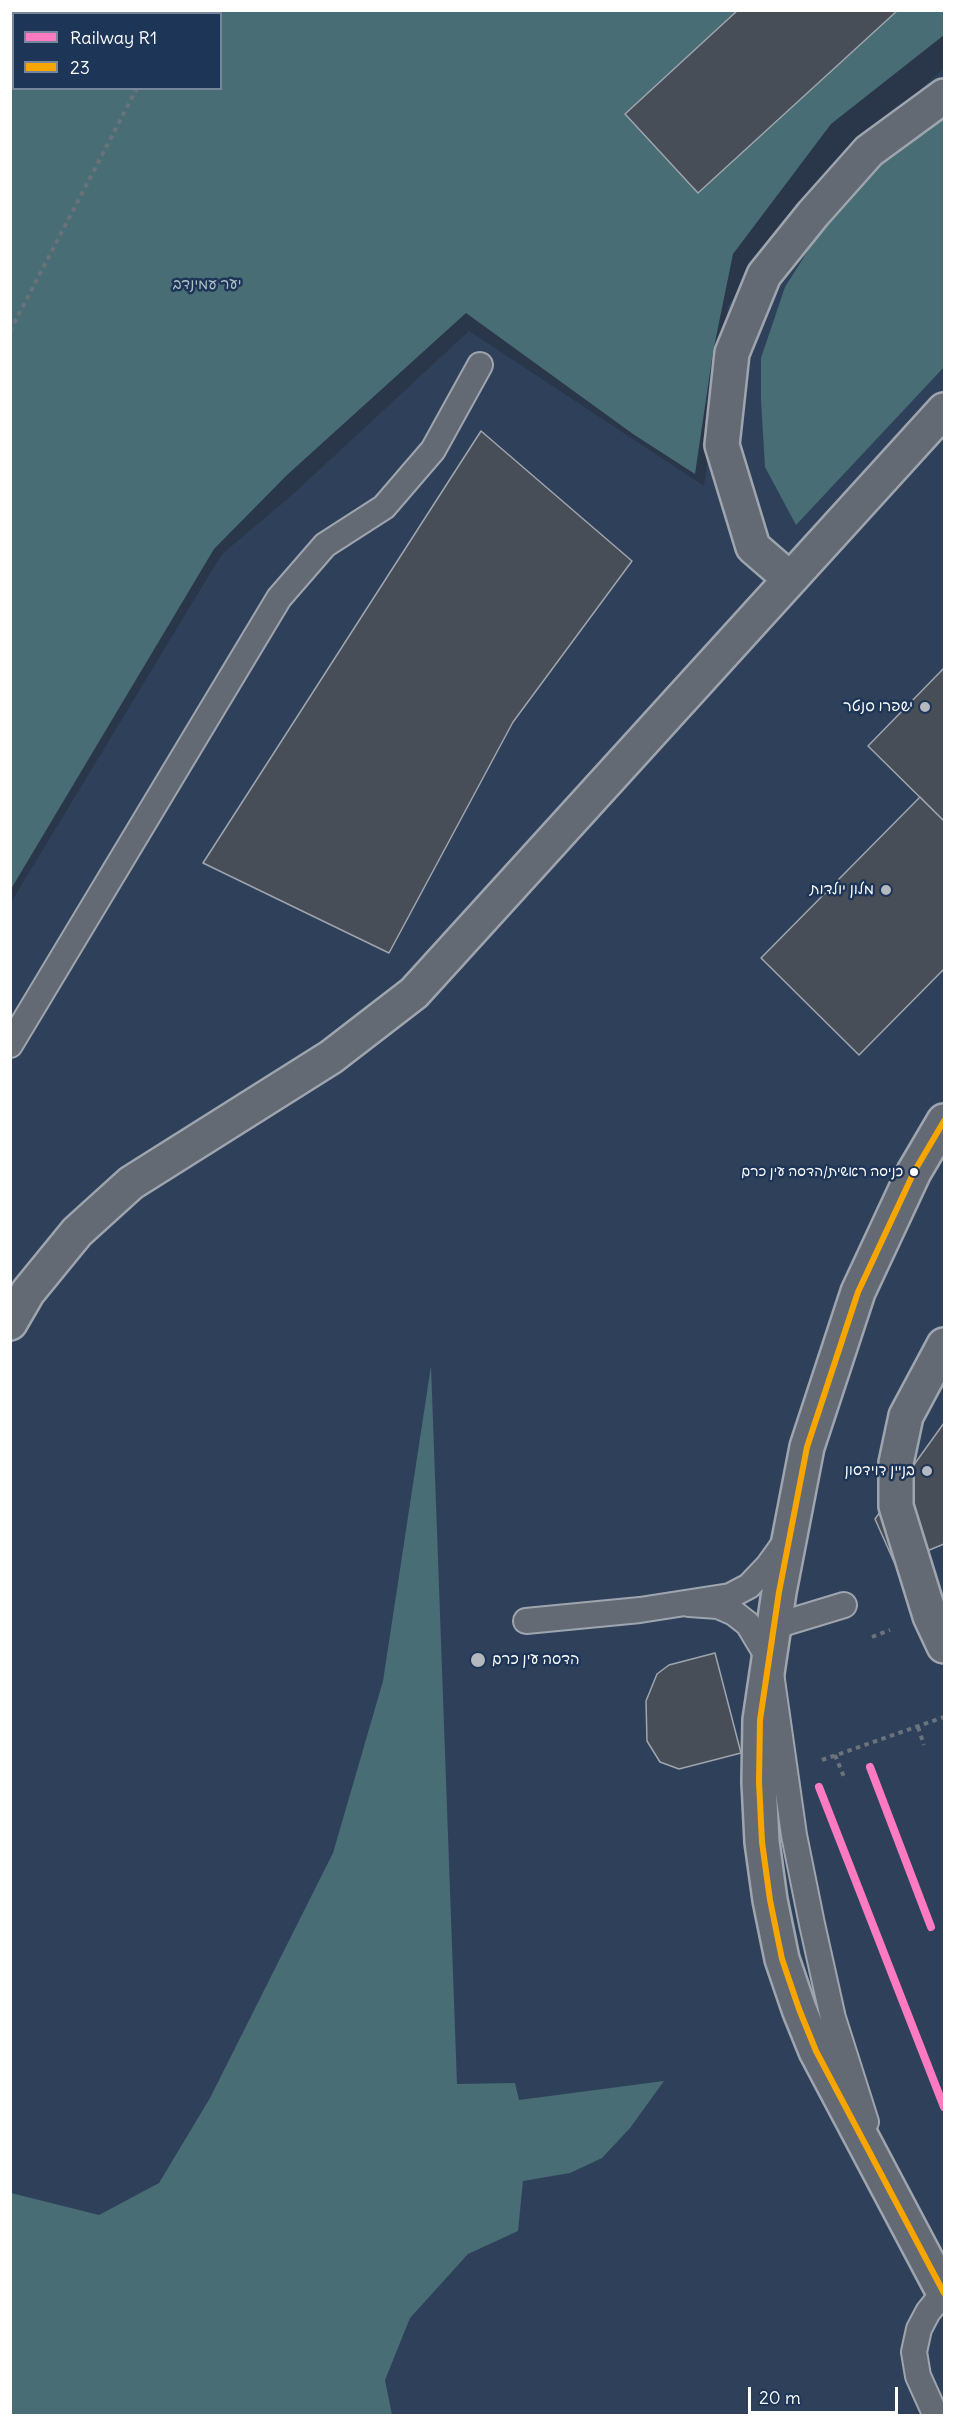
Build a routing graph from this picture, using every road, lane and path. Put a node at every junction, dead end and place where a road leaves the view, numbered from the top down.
1 (136, 90) edge
2 (945, 96) edge
3 (10, 331) edge
4 (480, 365) dead end
5 (945, 410) edge
6 (790, 579) junction
7 (10, 1045) edge
8 (945, 1121) edge
9 (10, 1323) edge
10 (945, 1345) edge
11 (791, 1534) junction
12 (689, 1604) junction
13 (844, 1605) dead end
14 (526, 1621) dead end
15 (775, 1626) junction
16 (945, 1646) edge
17 (769, 1659) junction
18 (945, 1717) edge
19 (918, 1727) junction
20 (924, 1745) dead end
21 (835, 1755) junction
22 (816, 1762) dead end
23 (844, 1777) dead end
24 (944, 2292) edge
25 (936, 2415) edge

1 - 3 path
2 - 6 street
4 - 7 lane
5 - 6 street
6 - 9 street
8 - 11 street
10 - 16 street
11 - 12 lane
11 - 15 street
12 - 14 lane
12 - 17 lane
13 - 15 lane
15 - 17 street
17 - 24 street
18 - 19 path
19 - 20 path
19 - 21 path
21 - 22 path
21 - 23 path
24 - 25 lane

